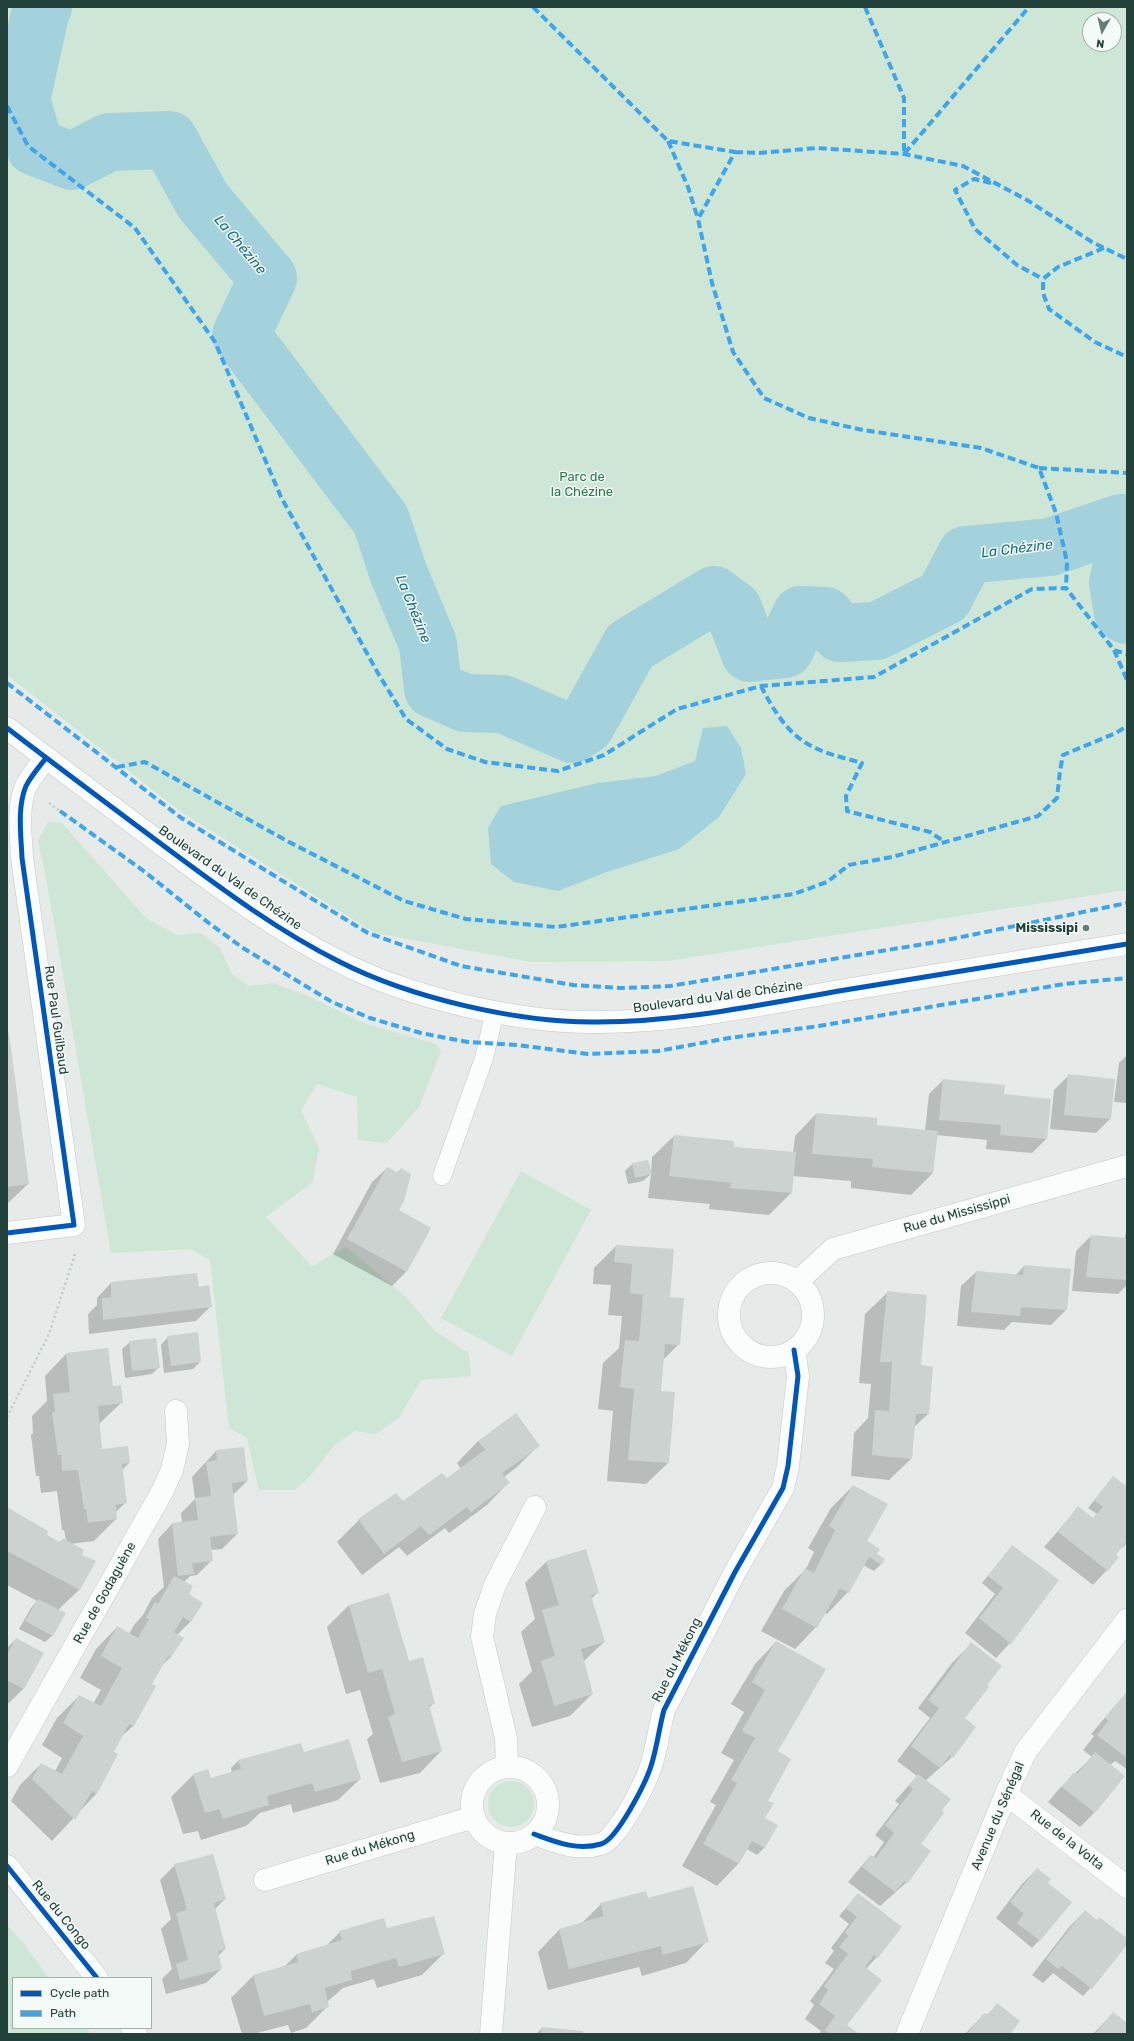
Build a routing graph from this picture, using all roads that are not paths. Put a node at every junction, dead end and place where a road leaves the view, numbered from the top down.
1 (7, 728) edge
2 (46, 758) junction
3 (1127, 944) edge
4 (495, 1011) junction
5 (1127, 1166) edge
6 (442, 1176) dead end
7 (7, 1233) edge
8 (797, 1282) junction
9 (794, 1350) junction
10 (176, 1411) dead end
11 (535, 1507) dead end
12 (1127, 1620) edge
13 (7, 1766) edge
14 (507, 1767) junction
15 (1006, 1794) junction
16 (474, 1817) junction
17 (534, 1834) junction
18 (506, 1843) junction
19 (7, 1866) edge
20 (265, 1880) dead end
21 (1127, 1887) edge
22 (96, 1977) edge
23 (491, 2034) edge
24 (906, 2034) edge

1 - 2 street, Boulevard du Val de Chézine
2 - 4 street, Boulevard du Val de Chézine
2 - 7 street, Rue Paul Guilbaud
3 - 4 street, Boulevard du Val de Chézine
4 - 6 lane
5 - 8 street, Rue du Mississippi
8 - 9 street
8 - 9 street
9 - 17 street, Rue du Mékong
10 - 13 street, Rue de Godaguène
11 - 14 street
12 - 15 street, Avenue du Sénégal
14 - 16 street
14 - 17 street
15 - 21 street, Rue de la Volta
15 - 24 street, Avenue du Sénégal
16 - 18 street
16 - 20 street, Rue du Mékong
17 - 18 street
18 - 23 street
19 - 22 street, Rue du Congo

